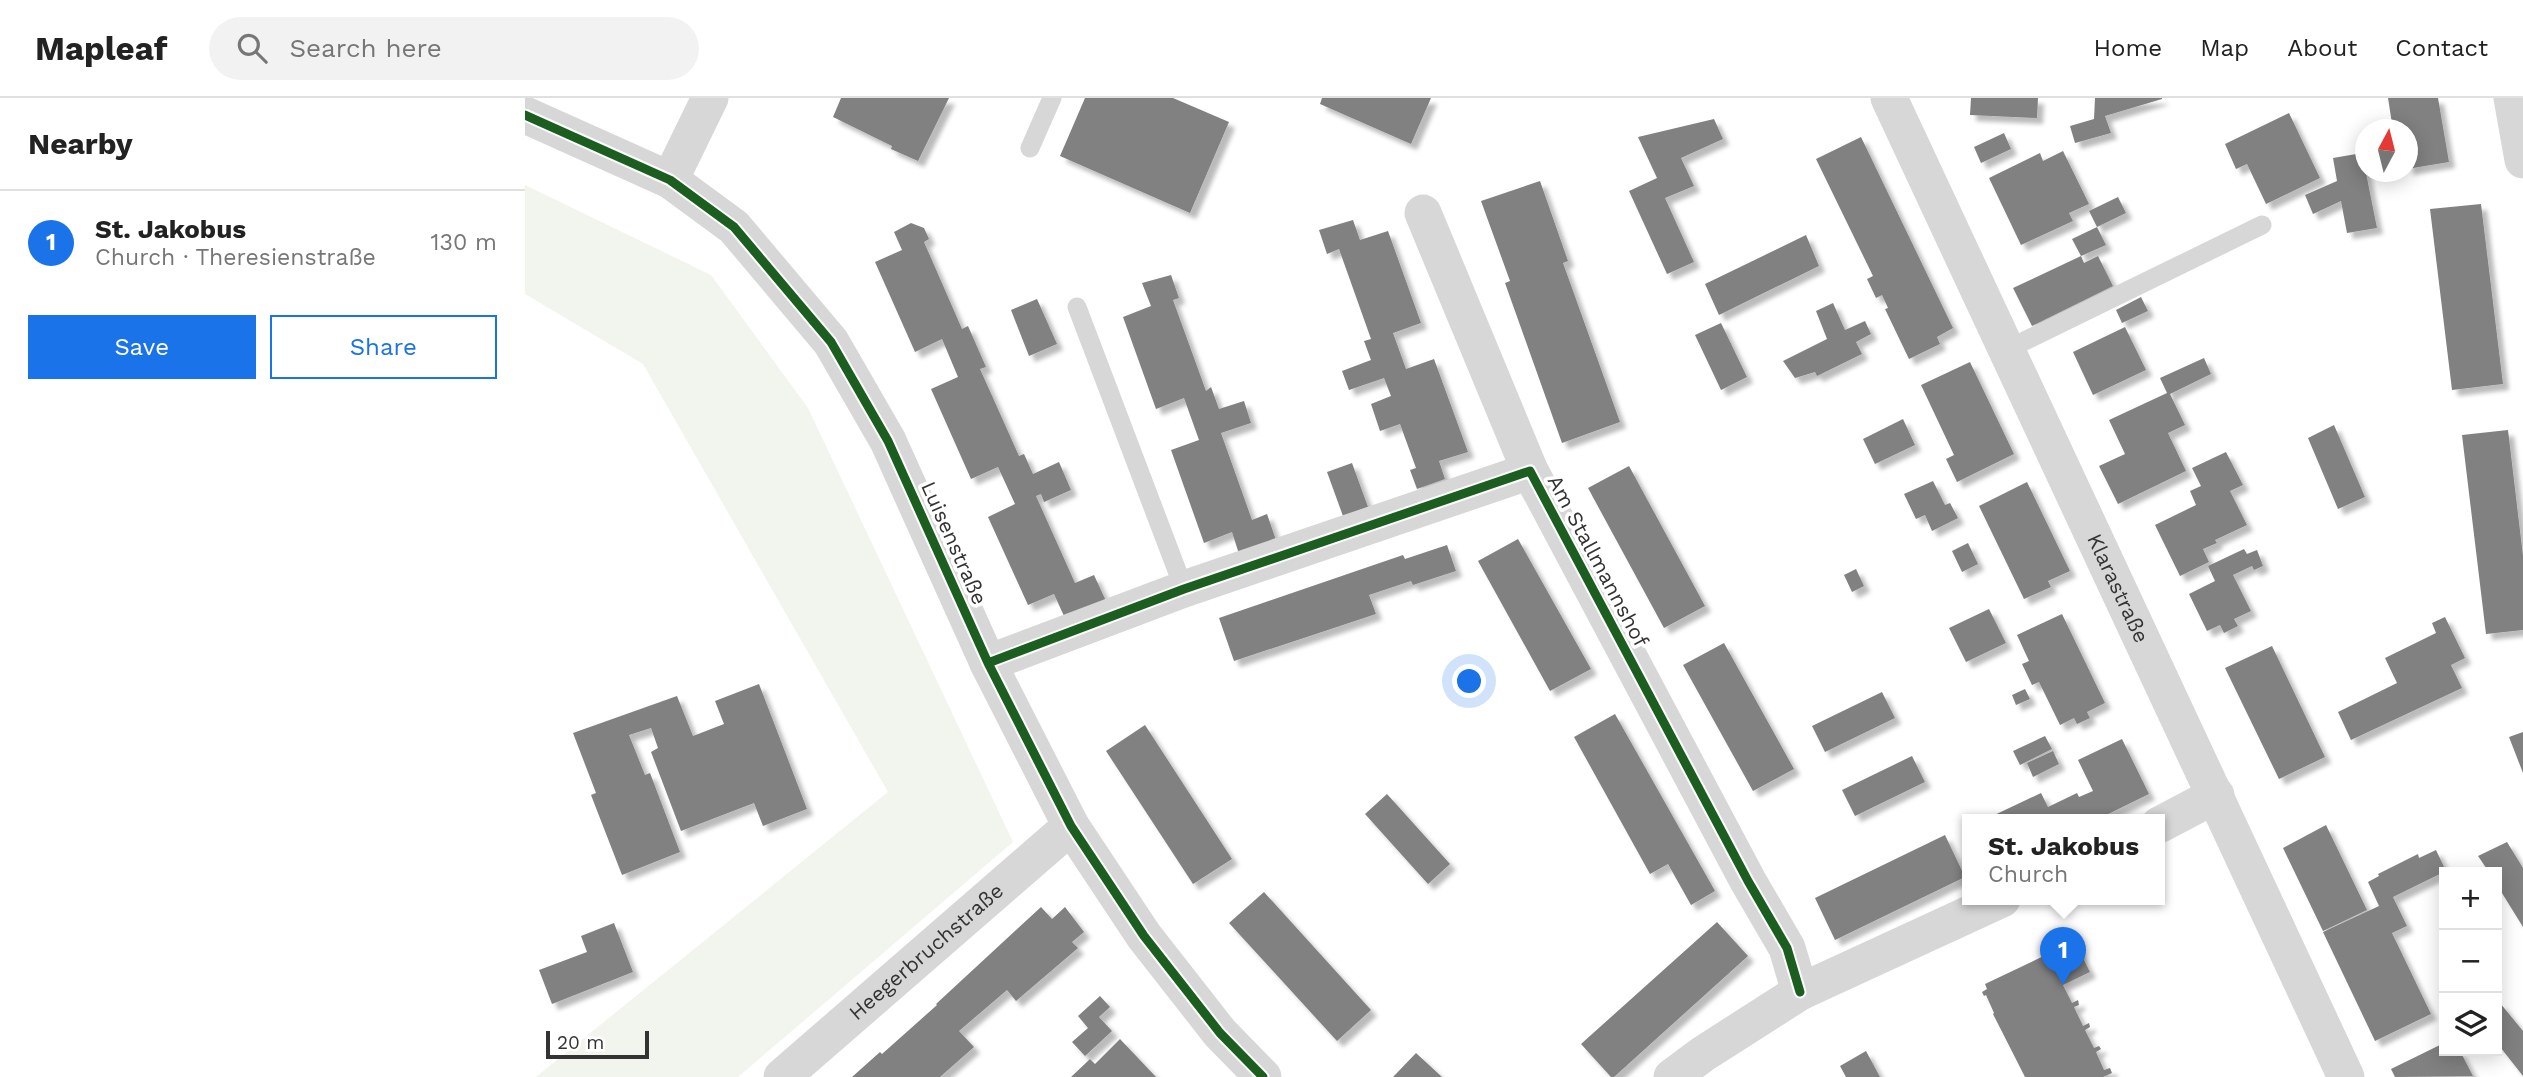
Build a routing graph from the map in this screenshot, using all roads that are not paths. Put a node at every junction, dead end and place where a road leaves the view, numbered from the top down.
1 (709, 98) edge
2 (1052, 98) edge
3 (1889, 98) edge
4 (2512, 98) edge
5 (525, 115) edge
6 (1030, 148) dead end
7 (2523, 160) edge
8 (670, 180) junction
9 (1423, 213) dead end
10 (2262, 225) dead end
11 (1077, 307) dead end
12 (2006, 350) junction
13 (1530, 471) junction
14 (1184, 589) junction
15 (988, 663) junction
16 (2216, 795) junction
17 (2165, 822) edge
18 (1071, 826) junction
19 (1989, 905) edge
20 (1800, 992) junction
21 (782, 1077) edge
22 (1263, 1077) edge
23 (1672, 1077) edge
24 (2346, 1077) edge

1 - 8 street
2 - 6 lane
3 - 12 street, Klarastraße
4 - 7 street
5 - 8 street, Luisenstraße
8 - 15 street, Luisenstraße
9 - 13 street, Am Stallmannshof
10 - 12 lane
11 - 14 lane
12 - 16 street, Klarastraße
13 - 14 street, Am Stallmannshof
13 - 20 street, Am Stallmannshof
14 - 15 street, Am Stallmannshof
15 - 18 street, Luisenstraße
16 - 17 street
16 - 24 street, Klarastraße
18 - 21 street, Heegerbruchstraße
18 - 22 street, Luisenstraße
19 - 20 street
20 - 23 street

